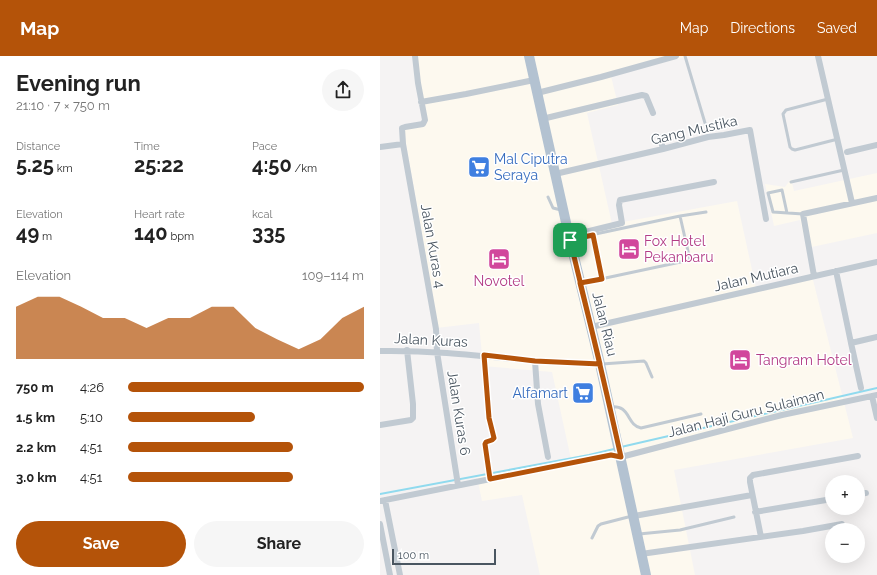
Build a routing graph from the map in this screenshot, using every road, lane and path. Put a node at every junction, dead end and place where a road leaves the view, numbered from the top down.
1 (415, 56) edge
2 (529, 56) edge
3 (676, 56) edge
4 (685, 56) edge
5 (818, 56) edge
6 (534, 80) junction
7 (537, 92) junction
8 (828, 99) junction
9 (421, 102) junction
10 (653, 113) dead end
11 (542, 118) junction
12 (706, 123) dead end
13 (660, 137) dead end
14 (838, 140) junction
15 (403, 144) junction
16 (877, 145) edge
17 (380, 147) edge
18 (663, 149) junction
19 (847, 152) dead end
20 (845, 169) junction
21 (555, 174) junction
22 (714, 182) dead end
23 (791, 182) dead end
24 (548, 197) dead end
25 (877, 198) edge
26 (852, 203) junction
27 (563, 211) junction
28 (706, 212) dead end
29 (788, 213) junction
30 (803, 214) junction
31 (680, 216) junction
32 (766, 219) dead end
33 (593, 235) junction
34 (570, 238) junction
35 (877, 263) edge
36 (836, 271) junction
37 (814, 276) junction
38 (602, 279) junction
39 (580, 283) junction
40 (591, 327) junction
41 (877, 337) edge
42 (850, 343) junction
43 (380, 350) edge
44 (407, 350) junction
45 (436, 352) junction
46 (484, 355) junction
47 (535, 361) junction
48 (600, 364) junction
49 (652, 377) dead end
50 (860, 388) dead end
51 (874, 395) edge
52 (610, 407) junction
53 (701, 414) dead end
54 (877, 418) edge
55 (380, 425) edge
56 (620, 452) junction
57 (858, 456) dead end
58 (548, 457) dead end
59 (490, 479) junction
60 (458, 482) junction
61 (752, 495) junction
62 (382, 500) edge
63 (825, 500) edge
64 (755, 512) junction
65 (634, 516) junction
66 (734, 517) dead end
67 (380, 524) edge
68 (825, 527) edge
69 (638, 534) junction
70 (761, 537) junction
71 (592, 538) dead end
72 (642, 554) junction
73 (390, 575) edge
74 (400, 575) edge
75 (646, 575) edge

1 - 9 street
2 - 6 main road, Jalan Riau
3 - 7 street
4 - 12 lane
5 - 8 street
6 - 7 main road, Jalan Riau
6 - 9 street
7 - 11 main road, Jalan Riau
8 - 14 street
8 - 14 lane
9 - 15 street, Jalan Kuras 4
10 - 11 street
11 - 21 main road, Jalan Riau
13 - 18 street
14 - 20 street
15 - 17 street
15 - 45 street, Jalan Kuras 4
16 - 19 street
18 - 21 street, Gang Mustika
18 - 32 street, Gang Mustika
20 - 23 lane
20 - 26 street
21 - 27 main road, Jalan Riau
22 - 34 street
24 - 27 lane
25 - 26 street
26 - 30 street
27 - 34 main road, Jalan Riau
28 - 31 lane
29 - 29 lane
29 - 30 lane
30 - 37 street, Jalan Mutiara
31 - 33 lane
31 - 38 lane
33 - 34 lane
33 - 38 lane
34 - 39 main road, Jalan Riau
35 - 36 street
36 - 37 street
36 - 42 street
37 - 40 street, Jalan Mutiara
38 - 39 lane
39 - 40 main road, Jalan Riau
40 - 48 main road, Jalan Riau
41 - 42 street
42 - 50 street
43 - 44 street, Jalan Kuras
44 - 45 street, Jalan Kuras
44 - 55 street
45 - 46 street, Jalan Kuras
45 - 60 street, Jalan Kuras 6
46 - 47 street, Jalan Kuras
46 - 59 street
47 - 48 street, Jalan Kuras
47 - 58 street
48 - 49 lane
48 - 52 main road, Jalan Riau
51 - 54 street
51 - 56 street, Jalan Haji Guru Sulaiman
52 - 53 lane
52 - 56 main road, Jalan Riau
56 - 59 street, Jalan Haji Guru Sulaiman
56 - 65 main road, Jalan Riau
57 - 61 street
59 - 60 street, Jalan Haji Guru Sulaiman
60 - 62 street, Jalan Haji Guru Sulaiman
61 - 64 street
61 - 65 street
62 - 74 street
63 - 64 street
64 - 70 street
65 - 69 main road, Jalan Riau
65 - 71 lane
66 - 69 lane
67 - 73 street
68 - 70 street
69 - 72 main road, Jalan Riau
70 - 72 street
72 - 75 main road, Jalan Riau

